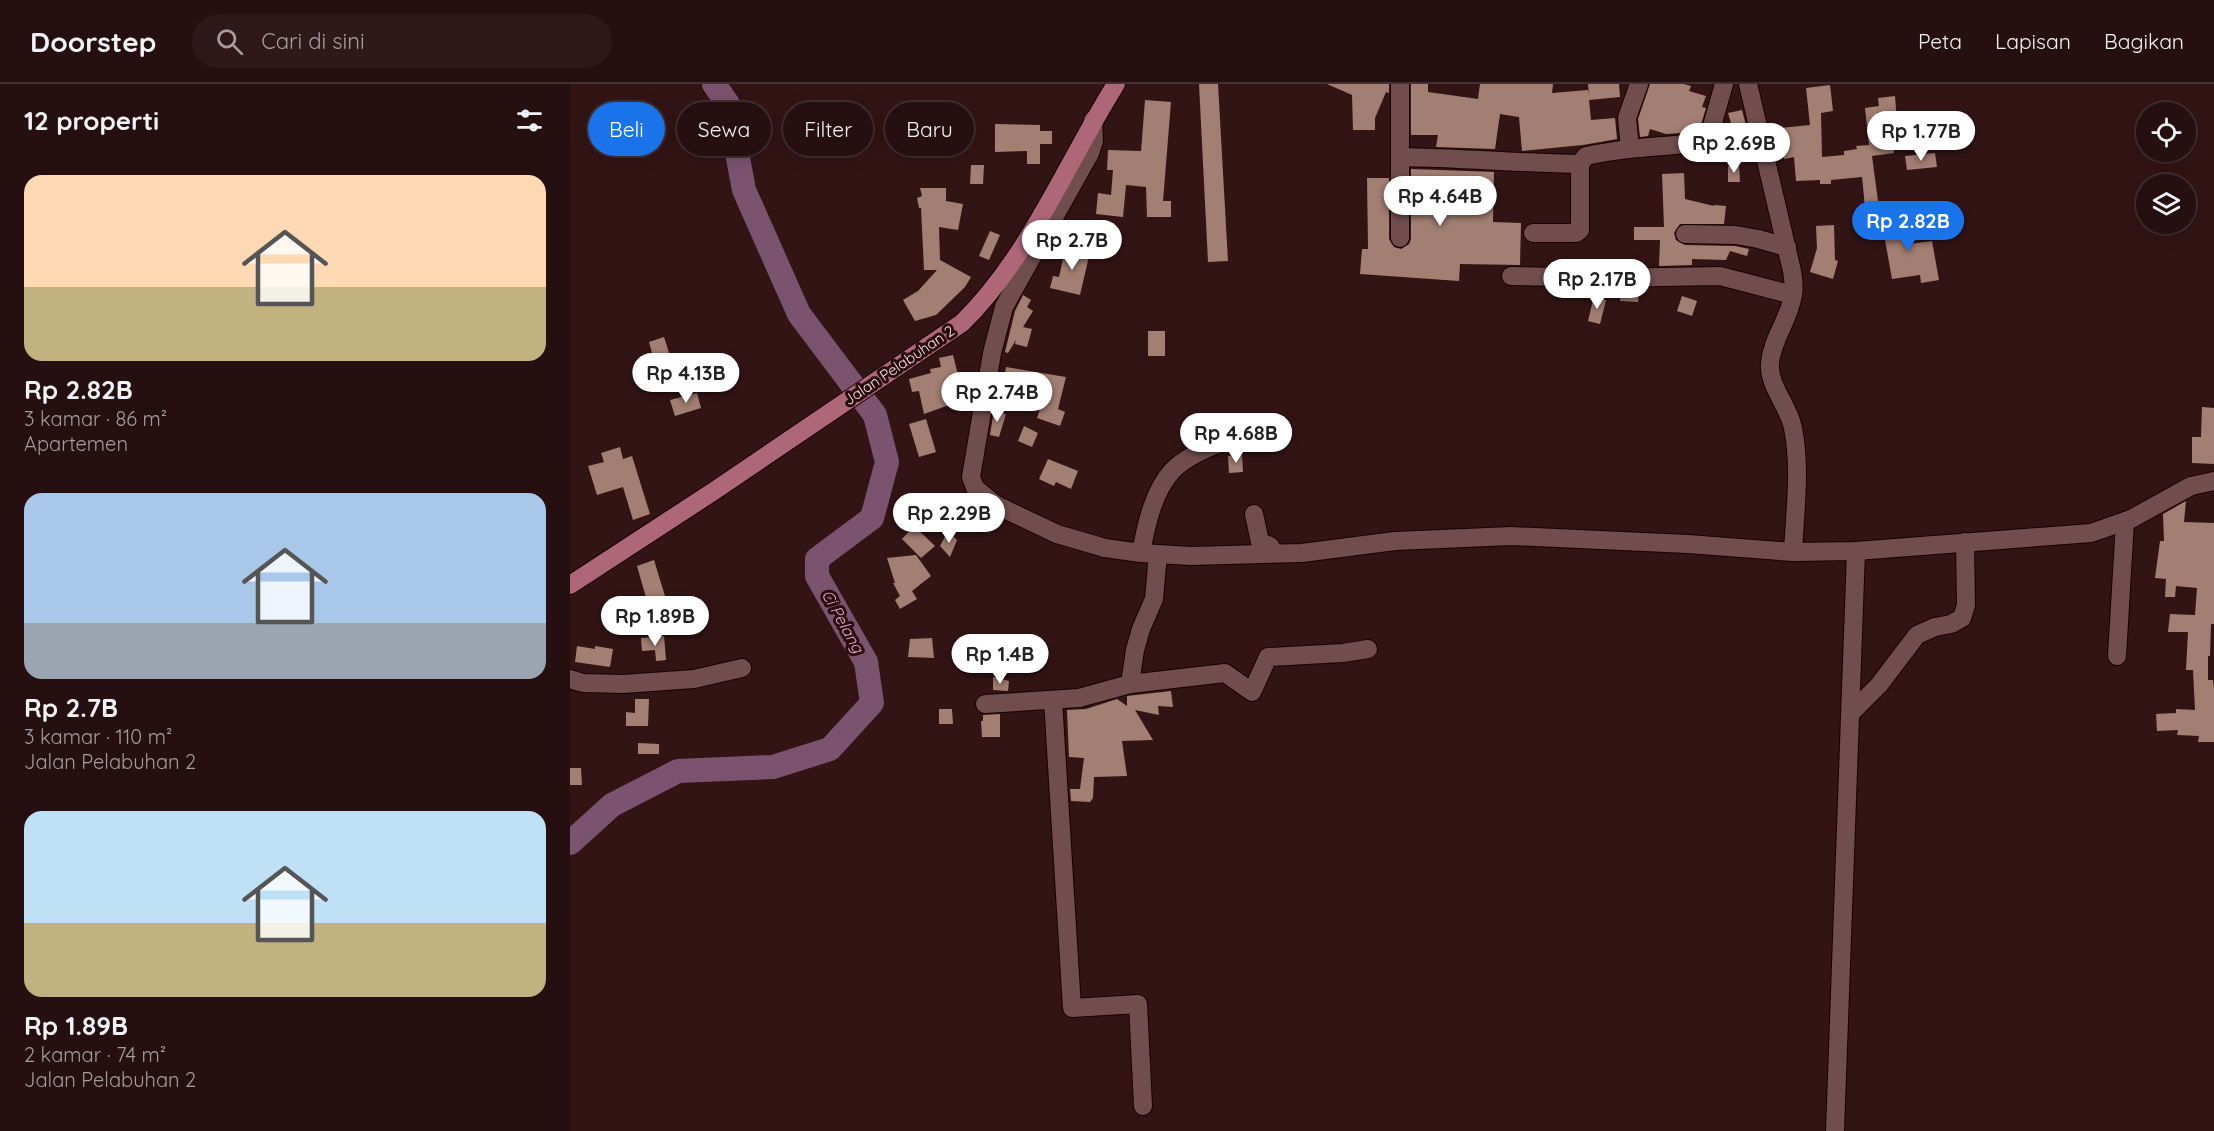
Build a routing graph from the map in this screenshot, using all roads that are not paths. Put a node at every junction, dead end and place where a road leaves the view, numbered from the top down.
1 (1116, 84) edge
2 (1400, 84) edge
3 (1639, 84) edge
4 (1724, 84) edge
5 (1748, 84) edge
6 (1094, 120) junction
7 (1630, 148) junction
8 (1401, 157) junction
9 (1581, 164) junction
10 (1533, 233) dead end
11 (1685, 234) dead end
12 (1400, 238) dead end
13 (1787, 247) junction
14 (1511, 276) dead end
15 (1793, 295) junction
16 (1260, 431) dead end
17 (2214, 481) edge
18 (1254, 514) dead end
19 (2125, 522) junction
20 (1965, 542) junction
21 (1856, 551) junction
22 (1792, 552) junction
23 (1274, 553) junction
24 (1149, 554) junction
25 (570, 585) edge
26 (1368, 649) dead end
27 (2117, 656) dead end
28 (742, 668) dead end
29 (570, 679) edge
30 (1130, 684) junction
31 (1053, 700) junction
32 (985, 704) dead end
33 (1851, 713) junction
34 (1143, 1106) dead end
35 (1836, 1131) edge

1 - 6 main road, Jalan Pelabuhan 2
2 - 8 street
3 - 7 street
4 - 7 street
5 - 13 street
6 - 24 street
6 - 25 main road, Jalan Pelabuhan 2
7 - 9 street
8 - 9 street
8 - 12 street
9 - 10 street
11 - 13 street
13 - 15 street
14 - 15 street
15 - 22 street
16 - 24 street
17 - 19 street
18 - 23 street
19 - 20 street
19 - 27 street
20 - 21 street
20 - 33 street
21 - 22 street
21 - 33 street
22 - 23 street
23 - 24 street
24 - 30 street
26 - 30 street
28 - 29 street
30 - 31 street
31 - 32 street
31 - 34 street
33 - 35 street

